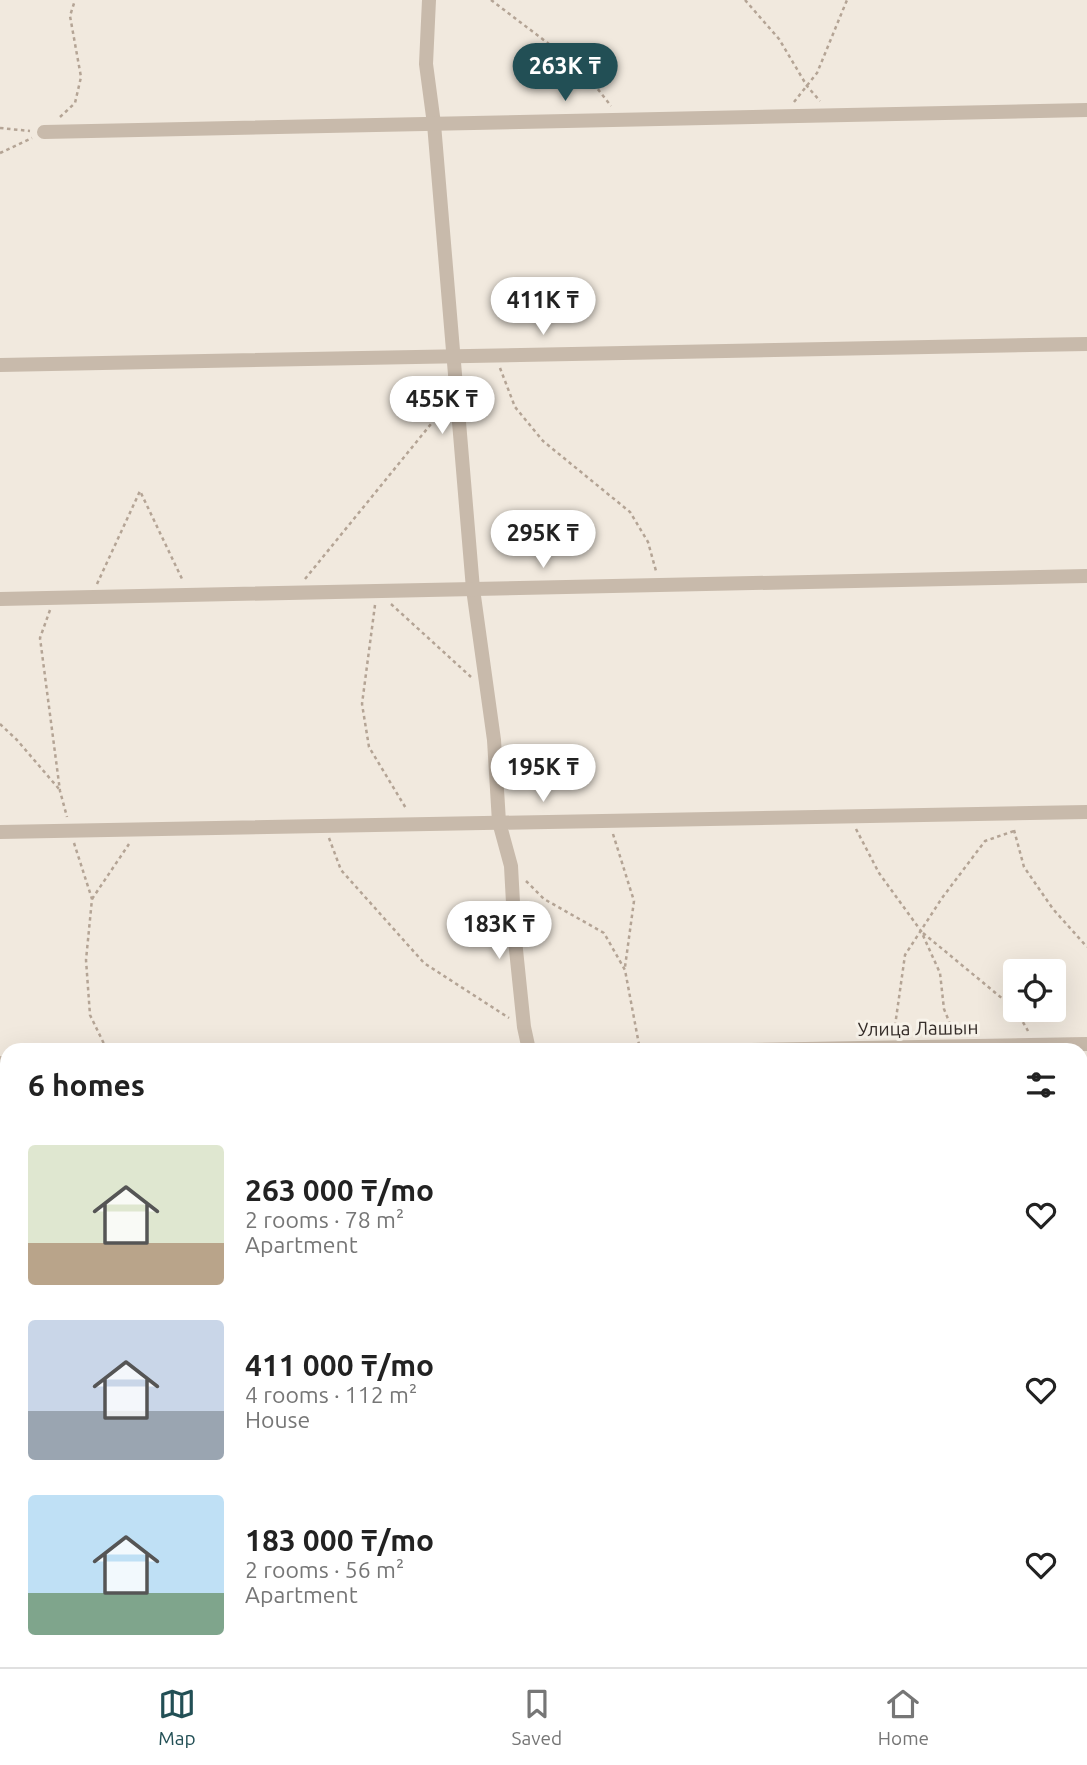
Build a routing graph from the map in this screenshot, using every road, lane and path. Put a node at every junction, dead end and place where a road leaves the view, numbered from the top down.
1 (75, 0) edge
2 (429, 0) edge
3 (491, 0) edge
4 (745, 0) edge
5 (847, 0) edge
6 (807, 86) junction
7 (1087, 110) edge
8 (834, 115) junction
9 (783, 116) junction
10 (622, 120) junction
11 (434, 124) junction
12 (0, 128) edge
13 (44, 132) junction
14 (0, 153) edge
15 (1087, 344) edge
16 (451, 356) junction
17 (495, 356) junction
18 (0, 365) edge
19 (456, 394) junction
20 (1087, 576) edge
21 (660, 585) junction
22 (473, 589) junction
23 (377, 591) junction
24 (294, 593) junction
25 (190, 595) junction
26 (91, 597) junction
27 (0, 599) edge
28 (487, 691) junction
29 (0, 724) edge
30 (61, 791) dead end
31 (1087, 812) edge
32 (1009, 813) junction
33 (850, 816) junction
34 (611, 821) junction
35 (499, 822) junction
36 (416, 824) junction
37 (324, 825) junction
38 (139, 829) junction
39 (1014, 831) junction
40 (0, 832) edge
41 (511, 866) junction
42 (92, 899) dead end
43 (920, 931) junction
44 (1087, 947) edge
45 (625, 970) junction
46 (1003, 999) edge
47 (1023, 1022) edge
48 (524, 1027) junction
49 (527, 1043) edge
50 (639, 1043) edge
51 (893, 1043) edge
52 (959, 1043) edge
53 (1036, 1043) edge

1 - 13 path
2 - 11 street
3 - 10 path
4 - 6 path
5 - 6 path
6 - 8 path
6 - 9 path
7 - 8 street
8 - 9 street
9 - 10 street
10 - 11 street
11 - 13 street
11 - 16 street
12 - 13 path
13 - 14 path
15 - 17 street
16 - 17 street
16 - 18 street
16 - 19 street
17 - 21 path
19 - 22 street
19 - 24 path
20 - 21 street
21 - 22 street
22 - 23 street
22 - 28 street
23 - 24 street
23 - 28 path
23 - 36 path
24 - 25 street
25 - 26 street
25 - 26 path
26 - 27 street
28 - 35 street
29 - 30 path
31 - 32 street
32 - 33 street
32 - 39 path
33 - 34 street
33 - 43 path
34 - 35 street
34 - 45 path
35 - 36 street
35 - 41 street
36 - 37 street
37 - 38 street
37 - 48 path
38 - 40 street
38 - 42 path
39 - 43 path
39 - 44 path
41 - 45 path
41 - 48 street
43 - 46 path
43 - 51 path
43 - 52 path
45 - 50 path
47 - 53 path
48 - 49 street

